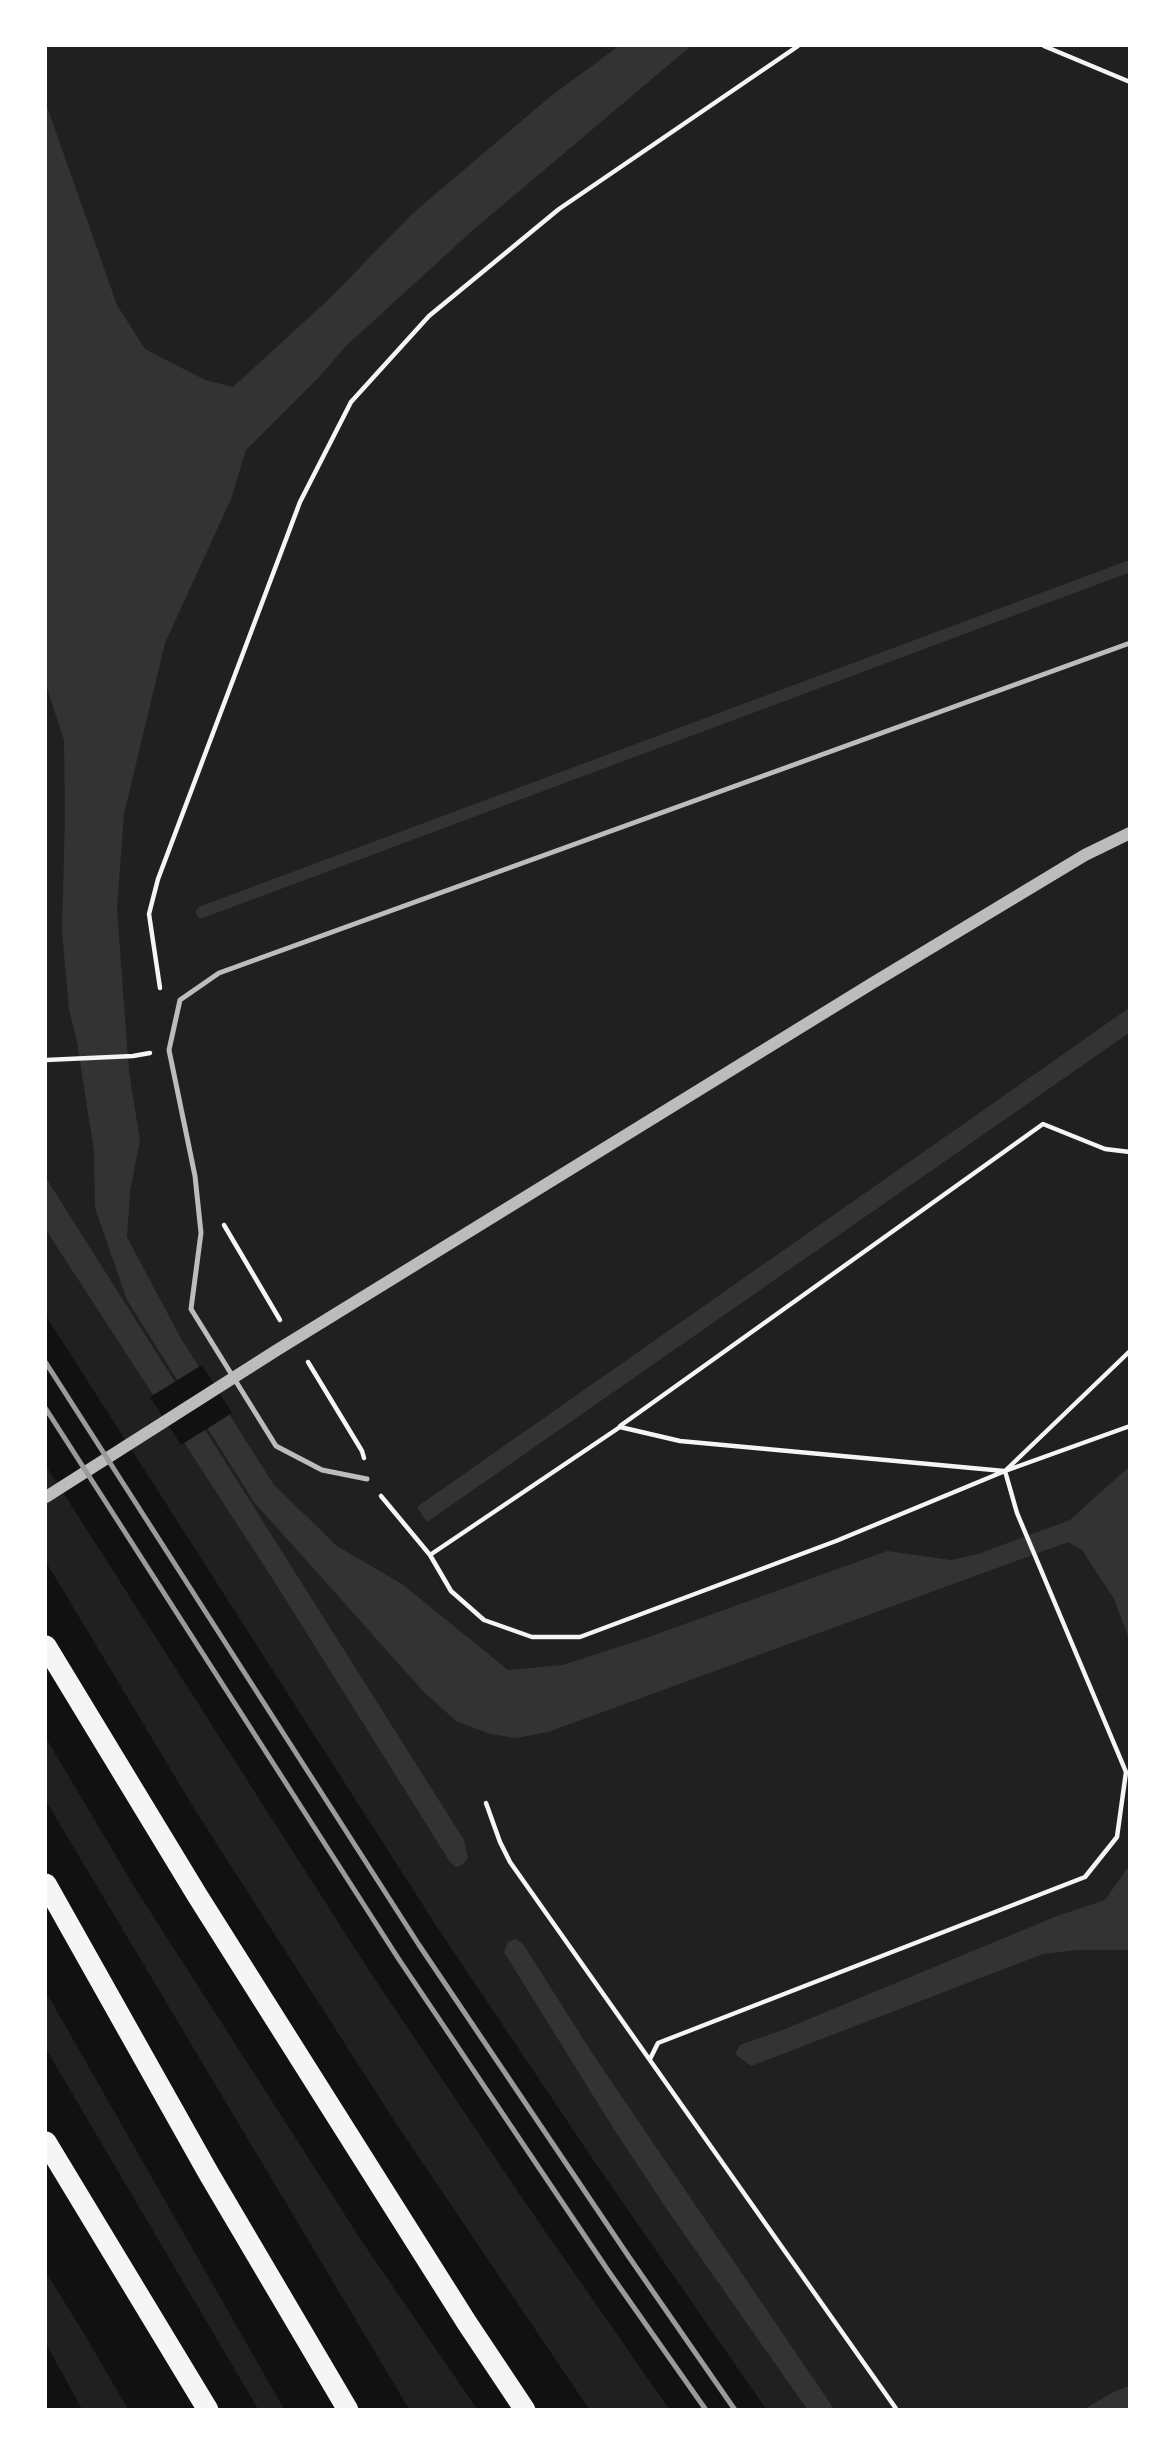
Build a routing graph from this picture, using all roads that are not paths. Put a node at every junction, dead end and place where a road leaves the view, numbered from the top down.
1 (1129, 643) edge
2 (1129, 834) edge
3 (367, 1479) road end
4 (46, 1497) edge
5 (46, 1646) edge
6 (46, 1884) edge
7 (46, 2142) edge
8 (208, 2410) edge
9 (348, 2410) edge
10 (525, 2410) edge

1 - 3 lane
2 - 4 street
5 - 10 highway
6 - 9 highway
7 - 8 highway

